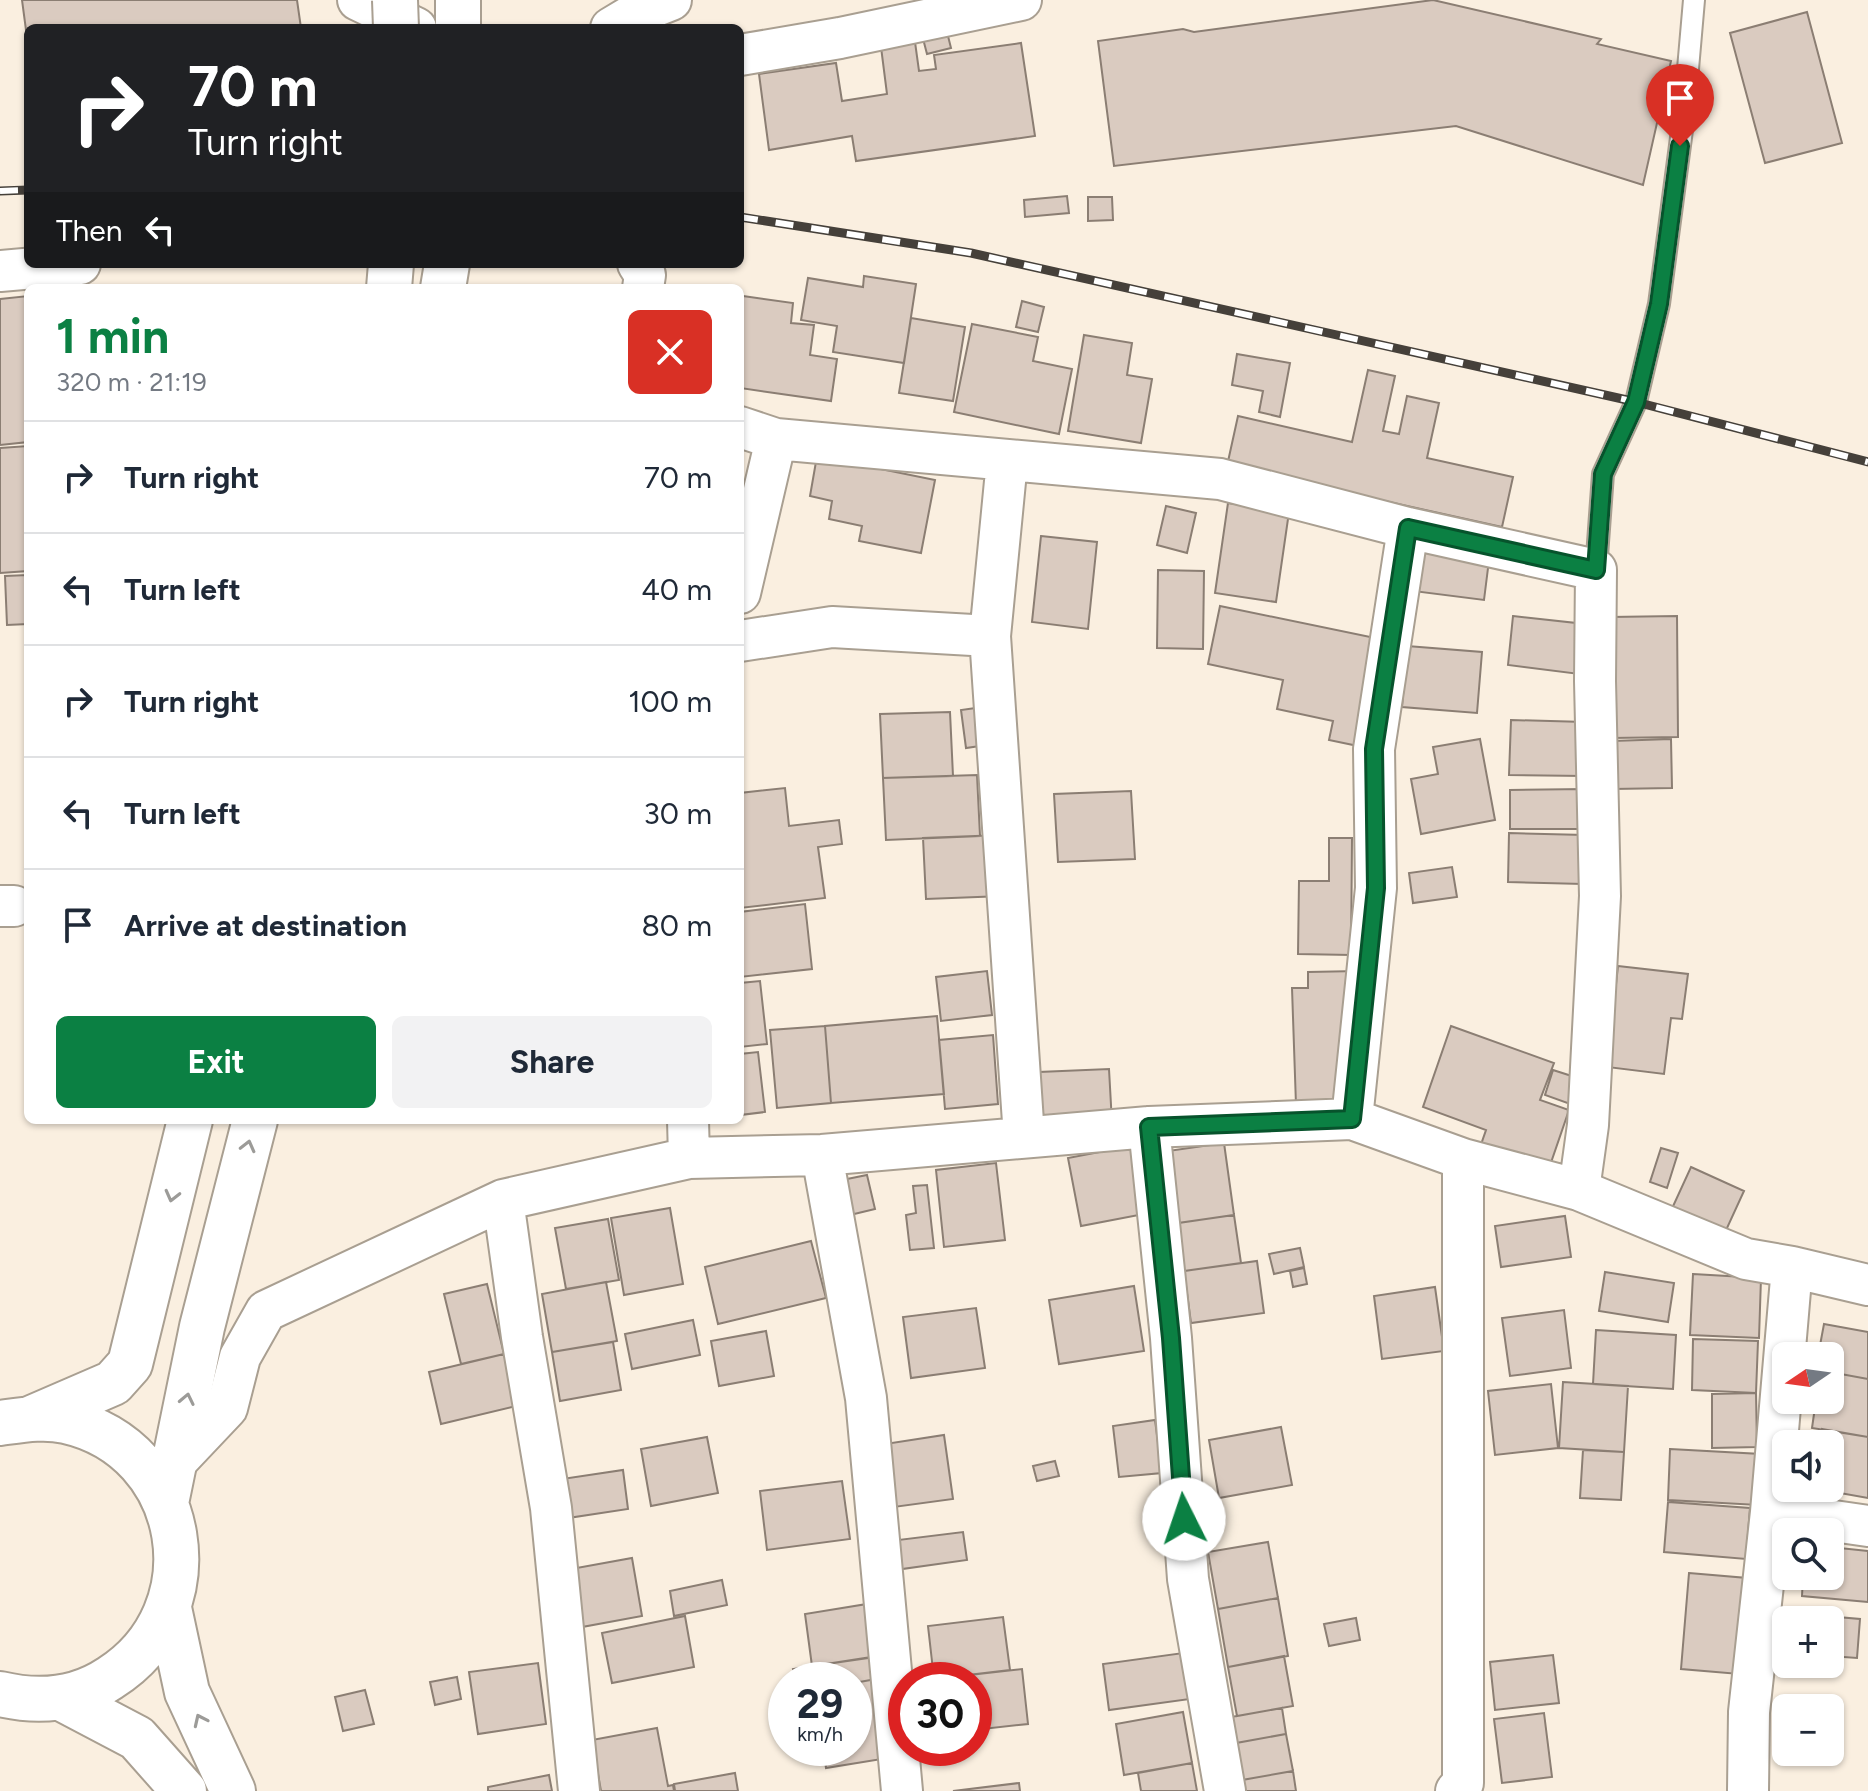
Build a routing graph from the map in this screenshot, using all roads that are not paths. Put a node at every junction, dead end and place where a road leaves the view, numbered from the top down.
1 (358, 0) edge
2 (395, 0) edge
3 (458, 0) edge
4 (671, 0) edge
5 (1021, 0) edge
6 (1694, 0) edge
7 (396, 24) edge
8 (408, 24) edge
9 (458, 24) edge
10 (618, 24) edge
11 (744, 54) edge
12 (34, 268) edge
13 (0, 271) edge
14 (758, 433) edge
15 (1007, 461) junction
16 (1408, 528) junction
17 (744, 557) edge
18 (1596, 570) junction
19 (990, 636) junction
20 (744, 640) edge
21 (1352, 1119) junction
22 (189, 1124) edge
23 (254, 1124) edge
24 (1149, 1127) junction
25 (1024, 1137) junction
26 (688, 1139) edge
27 (822, 1155) junction
28 (1463, 1159) junction
29 (1579, 1190) junction
30 (503, 1200) junction
31 (1792, 1267) junction
32 (1868, 1285) edge
33 (16, 1420) edge
34 (170, 1484) junction
35 (1771, 1512) junction
36 (1868, 1526) edge
37 (169, 1608) junction
38 (21, 1700) edge
39 (184, 1791) edge
40 (233, 1791) edge
41 (579, 1791) edge
42 (902, 1791) edge
43 (1225, 1791) edge
44 (1456, 1791) edge
45 (1748, 1791) edge

1 - 8 street
2 - 7 street, bridge
3 - 9 street
4 - 10 street
5 - 11 street
6 - 18 lane
12 - 13 street
14 - 15 street
14 - 17 street
15 - 16 street
15 - 19 street
16 - 18 street
16 - 21 street
18 - 29 street
19 - 20 street
19 - 25 street
21 - 24 street
21 - 28 street
22 -> 33 street
34 -> 23 street
24 - 25 street
24 - 43 street
25 - 27 street
26 - 27 street
26 - 30 street
27 - 42 street
28 - 29 street
28 - 44 street
29 - 31 street
30 - 34 street
30 - 41 street
31 - 32 street
31 - 35 street
33 - 34 street
34 - 37 street
35 - 36 street
35 - 45 street
37 - 38 street
40 -> 37 street
38 - 39 street

